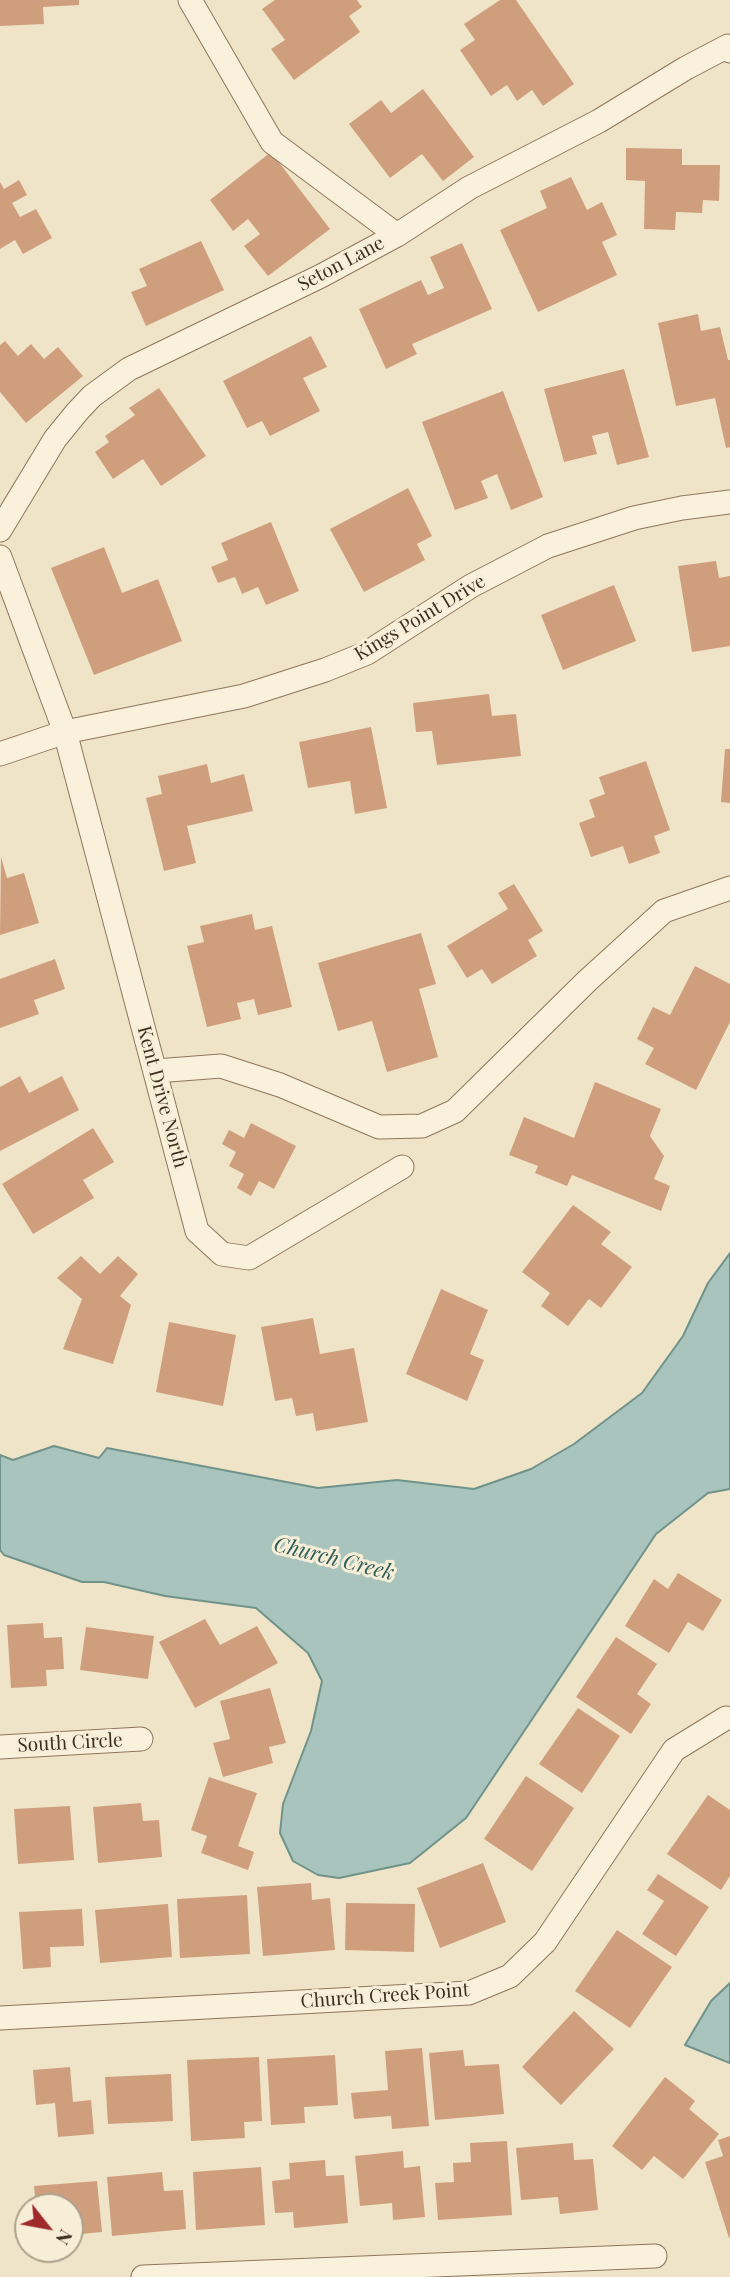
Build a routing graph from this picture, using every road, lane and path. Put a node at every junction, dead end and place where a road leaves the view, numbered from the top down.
1 (190, 0) edge
2 (729, 48) edge
3 (397, 234) junction
4 (730, 502) edge
5 (0, 530) edge
6 (0, 557) edge
7 (65, 732) junction
8 (0, 754) edge
9 (730, 888) edge
10 (156, 1071) junction
11 (402, 1167) dead end
12 (726, 1718) dead end
13 (141, 1739) dead end
14 (0, 1747) edge
15 (0, 2018) edge
16 (654, 2256) dead end
17 (143, 2277) edge

1 - 3 street
2 - 3 street, Seton Lane
3 - 5 street, Seton Lane
4 - 7 street, Kings Point Drive
6 - 7 street, Kent Drive North
7 - 8 street, Kings Point Drive
7 - 10 street, Kent Drive North
9 - 10 street
10 - 11 street, Kent Drive North
12 - 15 street, Church Creek Point
13 - 14 street, South Circle
16 - 17 street

